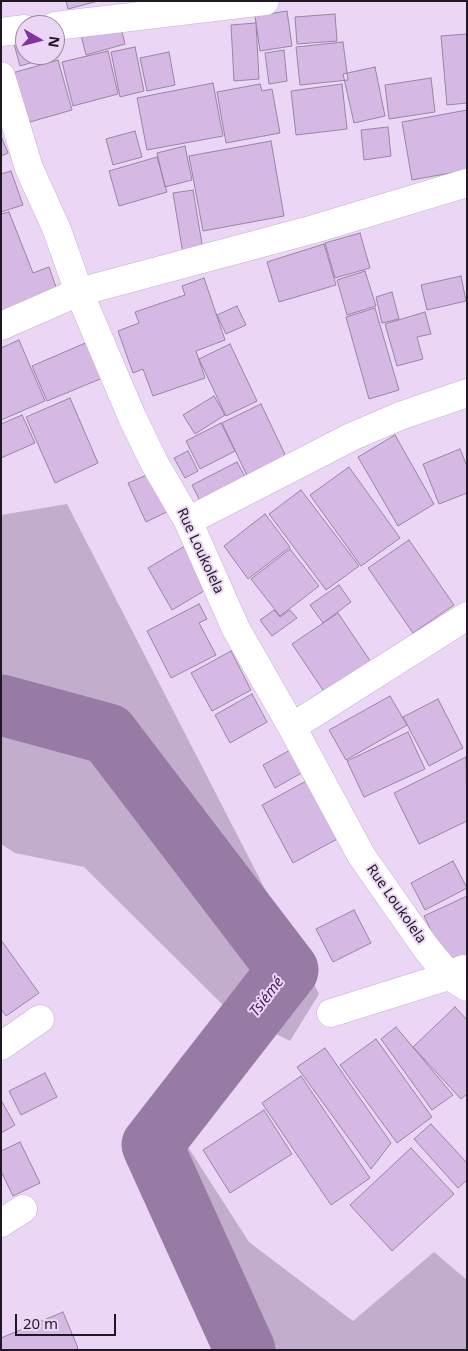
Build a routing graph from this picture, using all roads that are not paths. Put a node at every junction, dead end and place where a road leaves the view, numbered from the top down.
1 (265, 1) edge
2 (65, 25) edge
3 (15, 30) edge
4 (1, 32) edge
5 (1, 76) edge
6 (467, 183) edge
7 (79, 292) junction
8 (1, 326) edge
9 (467, 393) edge
10 (188, 521) junction
11 (467, 616) edge
12 (292, 727) junction
13 (461, 977) edge
14 (331, 1013) dead end
15 (40, 1019) dead end
16 (1, 1046) edge

1 - 2 street
3 - 4 street
5 - 7 street, Rue Loukolela
6 - 7 street
7 - 8 street
7 - 10 street, Rue Loukolela
9 - 10 street
10 - 12 street, Rue Loukolela
11 - 12 street
12 - 13 street, Rue Loukolela
13 - 14 street
15 - 16 street

